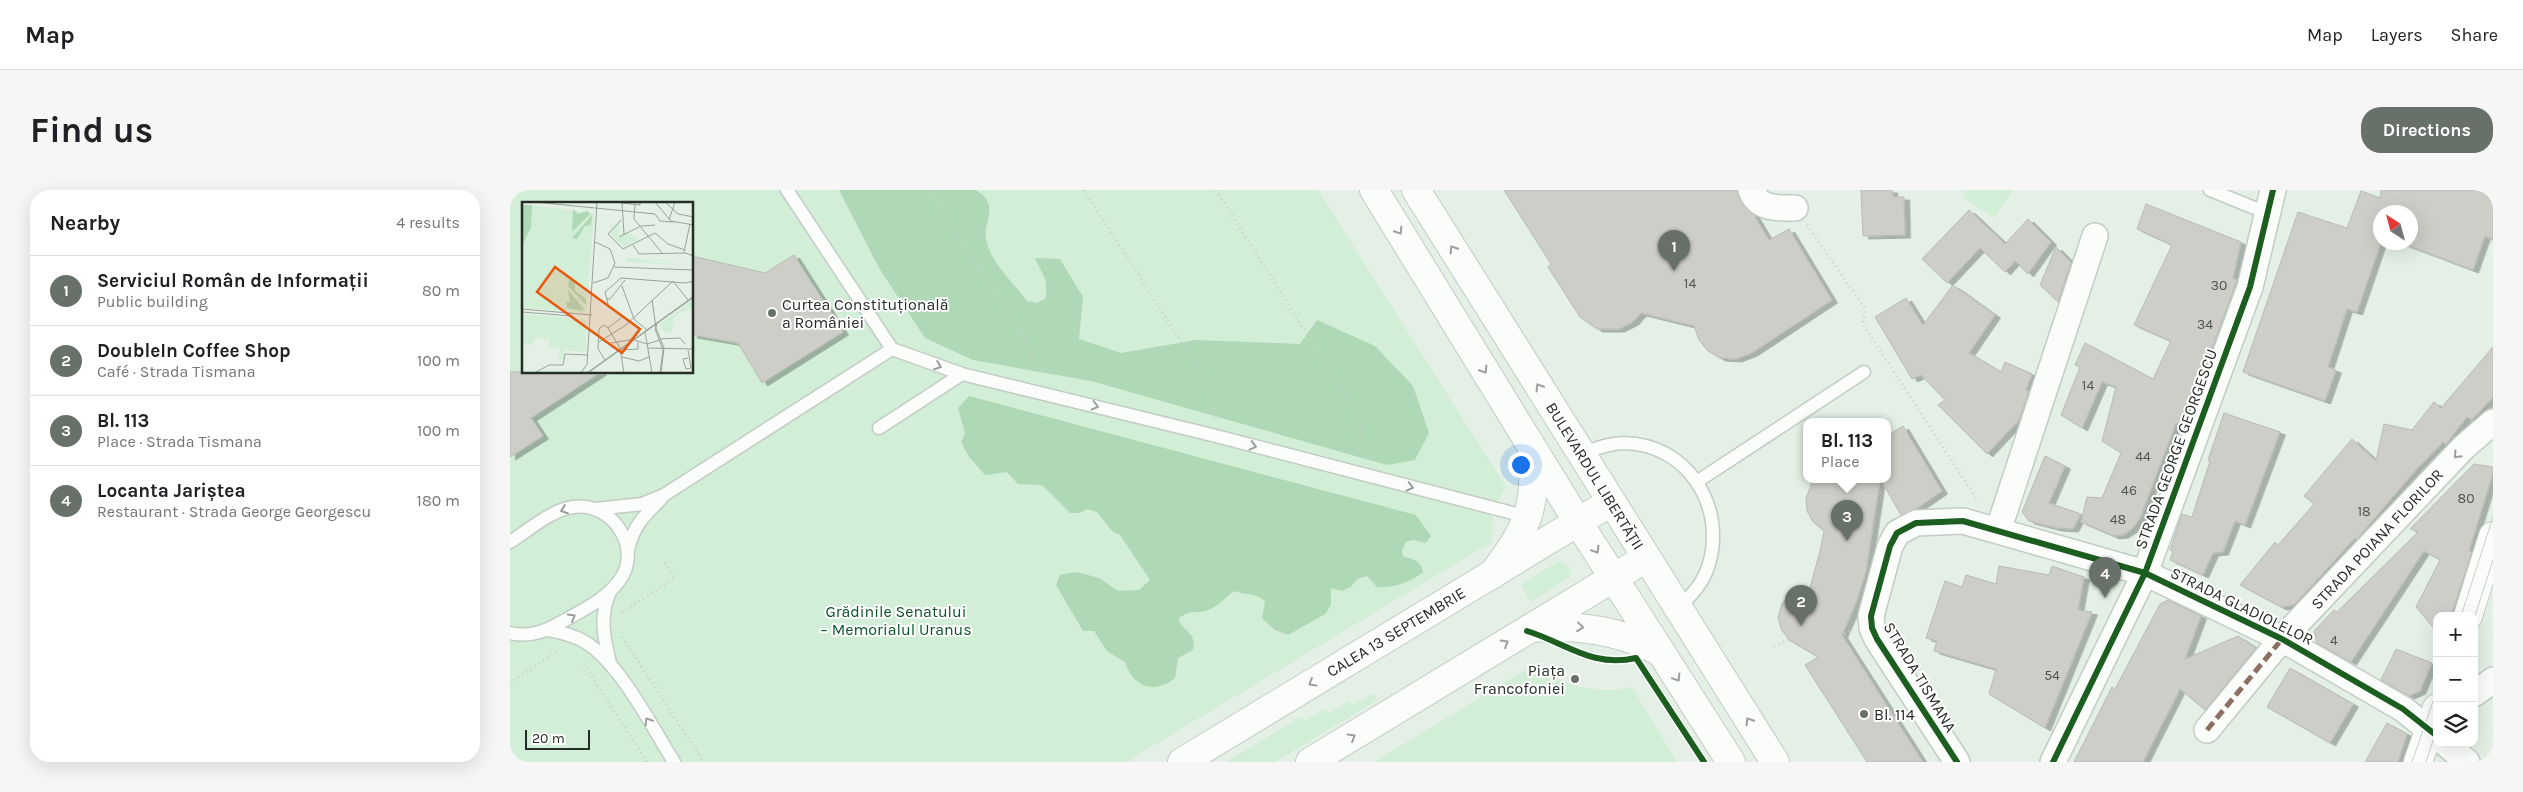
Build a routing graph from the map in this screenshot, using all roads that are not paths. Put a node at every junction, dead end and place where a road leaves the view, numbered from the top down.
1 (786, 190) edge
2 (1374, 190) edge
3 (1416, 190) edge
4 (1751, 190) edge
5 (2210, 190) edge
6 (2270, 202) edge
7 (1796, 208) road end
8 (2095, 236) dead end
9 (892, 349) junction
10 (1864, 372) dead end
11 (962, 374) junction
12 (2493, 422) edge
13 (879, 428) dead end
14 (1532, 447) junction
15 (1580, 454) junction
16 (1698, 481) junction
17 (664, 495) junction
18 (1611, 502) junction
19 (596, 509) junction
20 (1528, 517) junction
21 (1578, 522) junction
22 (1998, 531) junction
23 (2493, 536) edge
24 (510, 542) edge
25 (628, 550) junction
26 (1646, 558) junction
27 (2145, 573) junction
28 (1492, 575) junction
29 (1613, 578) junction
30 (611, 590) junction
31 (1678, 607) junction
32 (2469, 612) edge
33 (1531, 628) junction
34 (548, 630) junction
35 (510, 633) edge
36 (2282, 639) junction
37 (1661, 652) junction
38 (610, 662) junction
39 (2493, 680) edge
40 (2478, 691) edge
41 (2433, 726) edge
42 (2207, 730) dead end
43 (2433, 735) edge
44 (2454, 747) edge
45 (674, 762) edge
46 (1182, 762) edge
47 (1310, 762) edge
48 (1731, 762) edge
49 (1775, 762) edge
50 (1956, 762) edge
51 (2053, 762) edge
52 (2418, 762) edge
53 (2467, 762) edge

1 - 9 lane
2 -> 14 main road
15 -> 3 main road, BULEVARDUL LIBERTĂȚII
4 - 7 street
5 - 6 lane
6 - 27 street, STRADA GEORGE GEORGESCU
8 - 22 street
9 -> 11 lane
9 - 17 lane
10 - 16 lane
11 - 13 lane
11 -> 20 lane
12 -> 36 street, STRADA POIANA FLORILOR
14 - 20 main road
14 - 21 main road
15 - 16 lane
15 - 18 main road, BULEVARDUL LIBERTĂȚII
16 - 31 lane
17 - 19 lane
17 - 25 lane
18 - 21 main road, CALEA 13 SEPTEMBRIE
18 - 26 main road, BULEVARDUL LIBERTĂȚII
19 -> 24 lane
19 - 25 lane
20 - 28 main road
21 - 28 main road, CALEA 13 SEPTEMBRIE
21 -> 29 main road
22 - 27 street, STRADA GLADIOLELOR
22 - 50 street, STRADA TISMANA
23 - 32 main road
25 - 30 lane
26 - 29 main road
26 - 31 main road, BULEVARDUL LIBERTĂȚII
27 - 36 street, STRADA GLADIOLELOR
27 - 51 street, STRADA GEORGE GEORGESCU
28 -> 46 main road, CALEA 13 SEPTEMBRIE
29 - 33 main road
29 - 37 main road
34 -> 30 lane
30 - 38 lane
49 -> 31 main road, BULEVARDUL LIBERTĂȚII
33 -> 37 main road
47 -> 33 main road
34 - 35 lane
34 - 38 lane
36 - 41 street, STRADA GLADIOLELOR
36 - 42 street, STRADA POIANA FLORILOR
37 -> 48 main road
45 -> 38 lane
39 - 40 street
43 - 52 main road
44 - 53 street, STRADA GLADIOLELOR

